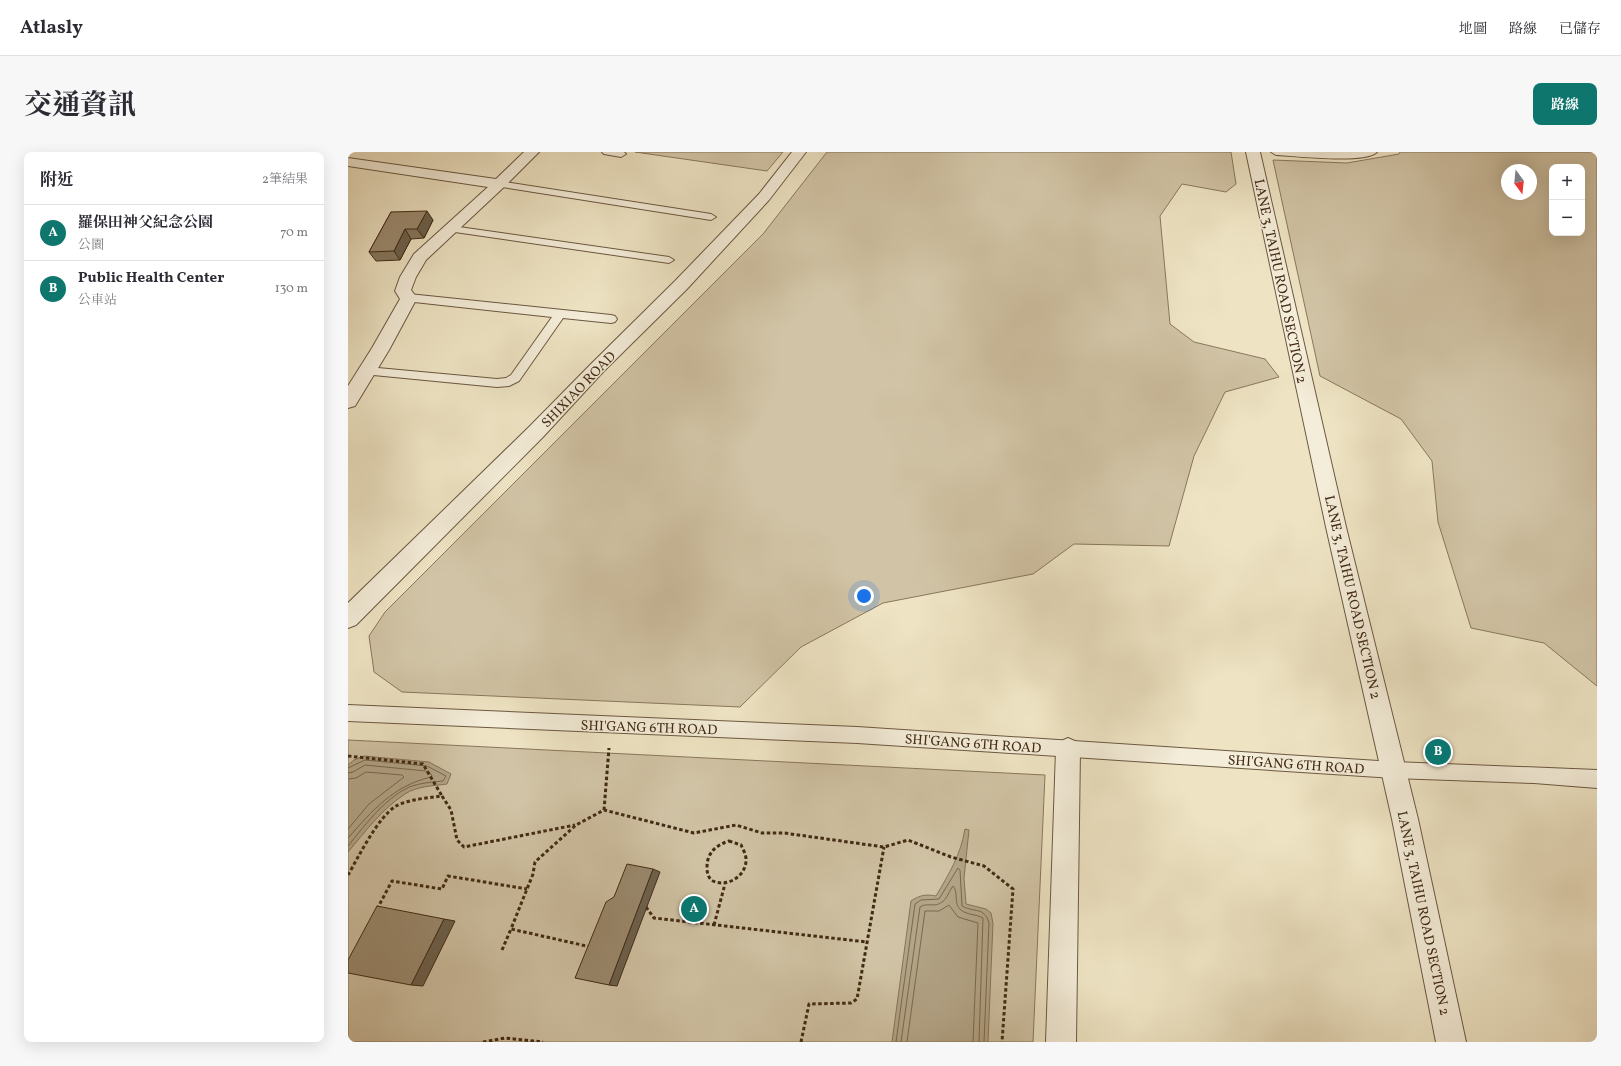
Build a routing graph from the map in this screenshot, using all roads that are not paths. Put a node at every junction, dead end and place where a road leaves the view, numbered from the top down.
1 (532, 152) edge
2 (607, 152) edge
3 (799, 152) edge
4 (1253, 152) edge
5 (1276, 152) edge
6 (1372, 152) edge
7 (621, 154) dead end
8 (348, 162) edge
9 (499, 184) junction
10 (711, 217) dead end
11 (452, 229) junction
12 (669, 260) dead end
13 (409, 298) junction
14 (560, 314) junction
15 (611, 319) dead end
16 (367, 371) junction
17 (350, 394) edge
18 (348, 618) edge
19 (348, 713) edge
20 (1068, 750) junction
21 (1394, 770) junction
22 (1597, 779) edge
23 (1062, 1042) edge
24 (1451, 1042) edge

1 - 9 street
2 - 7 lane
3 - 18 street, SHIXIAO ROAD
4 - 21 street, LANE 3, TAIHU ROAD SECTION 2
5 - 6 lane
8 - 9 street
9 - 10 lane
9 - 11 street
11 - 12 lane
11 - 13 street
13 - 14 lane
13 - 16 street
14 - 15 lane
14 - 16 lane
16 - 17 street
19 - 20 lane, SHI'GANG 6TH ROAD
20 - 21 lane, SHI'GANG 6TH ROAD
20 - 23 street
21 - 22 lane, SHI'GANG 6TH ROAD
21 - 24 street, LANE 3, TAIHU ROAD SECTION 2

